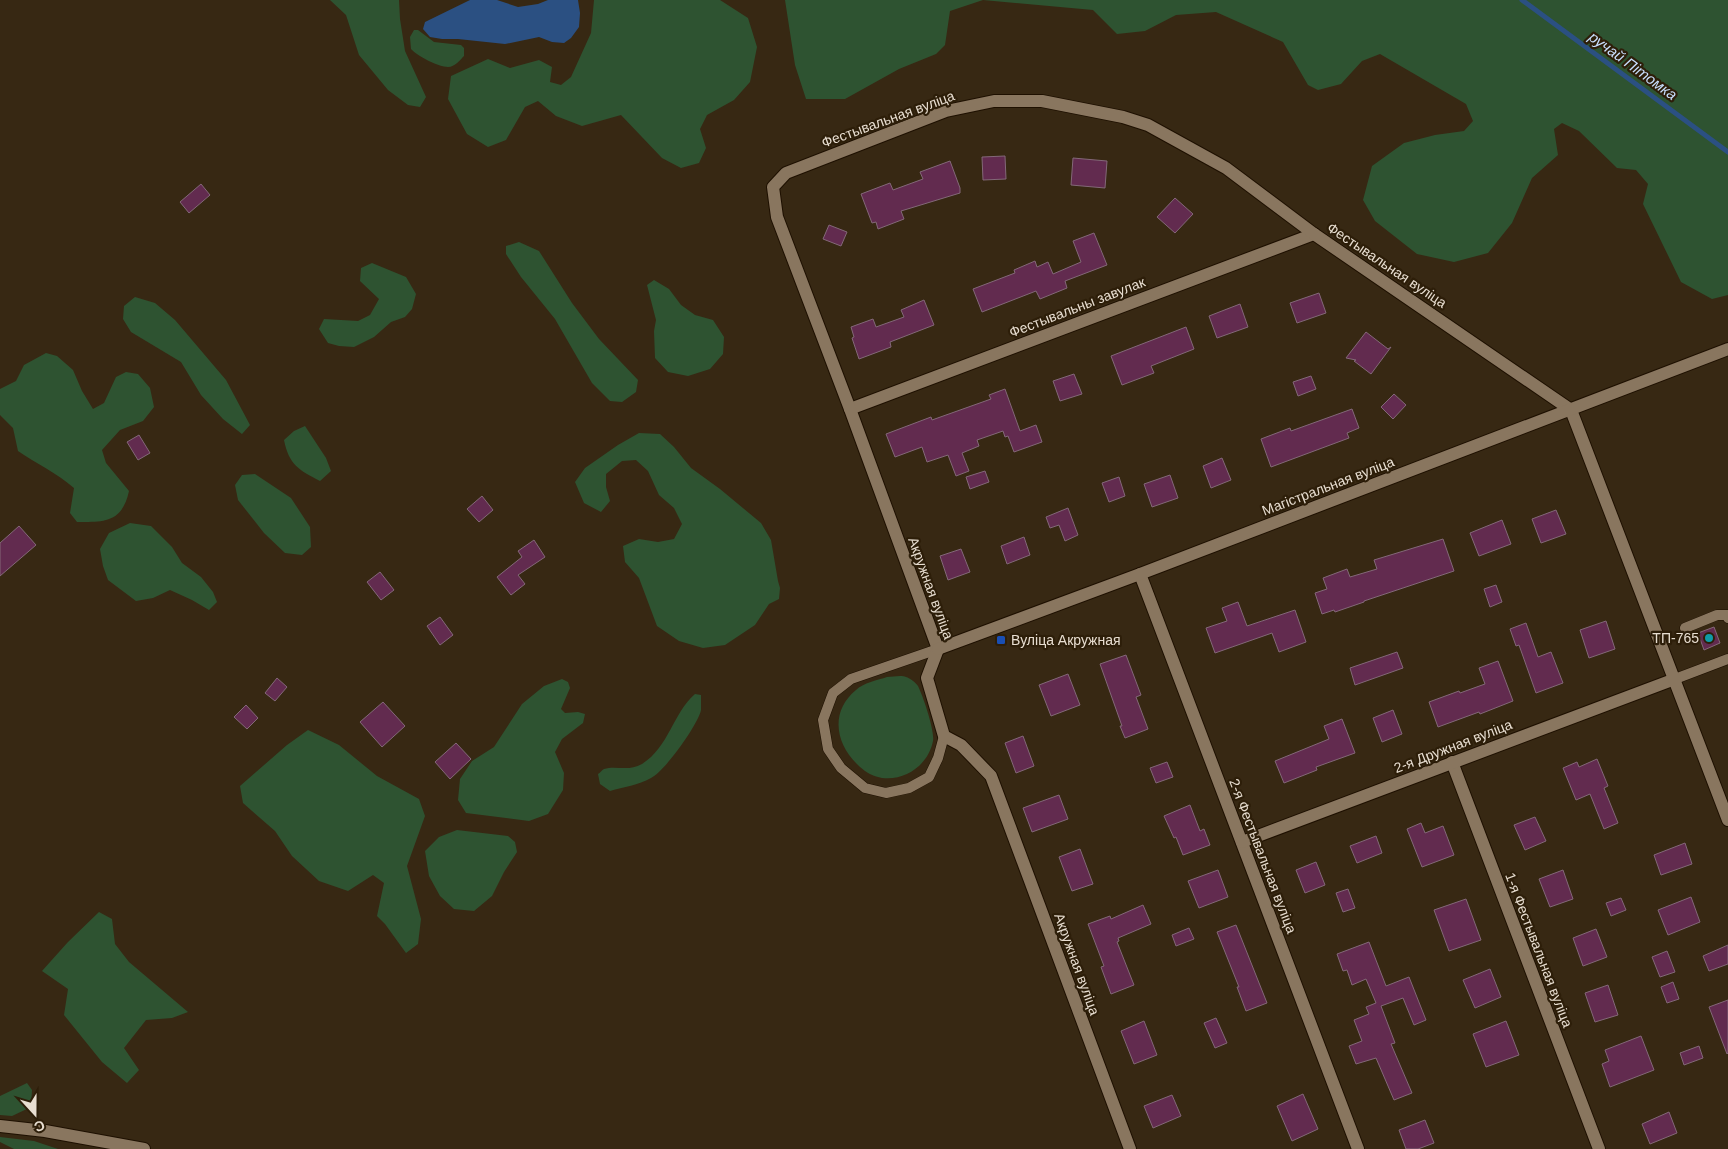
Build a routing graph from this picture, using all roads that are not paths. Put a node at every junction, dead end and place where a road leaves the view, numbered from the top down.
1 (773, 187) joint
2 (1314, 234) junction
3 (1728, 349) edge
4 (850, 409) junction
5 (1570, 410) junction
6 (1140, 574) junction
7 (1728, 618) edge
8 (1685, 628) dead end
9 (938, 649) junction
10 (1728, 659) edge
11 (1674, 678) junction
12 (944, 736) junction
13 (1452, 762) junction
14 (1728, 820) edge
15 (1242, 842) junction
16 (0, 1126) edge
17 (144, 1149) edge
18 (1130, 1149) edge
19 (1358, 1149) edge
20 (1599, 1149) edge

1 - 2 street, Фестывальная вуліца
1 - 4 street, Акружная вуліца
2 - 4 street, Фестывальны завулак
2 - 5 street, Фестывальная вуліца
3 - 5 street, Магістральная вуліца
4 - 9 street, Акружная вуліца
5 - 6 street, Магістральная вуліца
5 - 11 street
6 - 9 street, Магістральная вуліца
6 - 15 street, 2-я Фестывальная вуліца
7 - 8 lane
9 - 12 street, Акружная вуліца
9 - 12 lane
10 - 11 lane
11 - 13 street, 2-я Дружная вуліца
11 - 14 street
12 - 18 street, Акружная вуліца
13 - 15 street, 2-я Дружная вуліца
13 - 20 street, 1-я Фестывальная вуліца
15 - 19 street, 2-я Фестывальная вуліца
16 - 17 street

